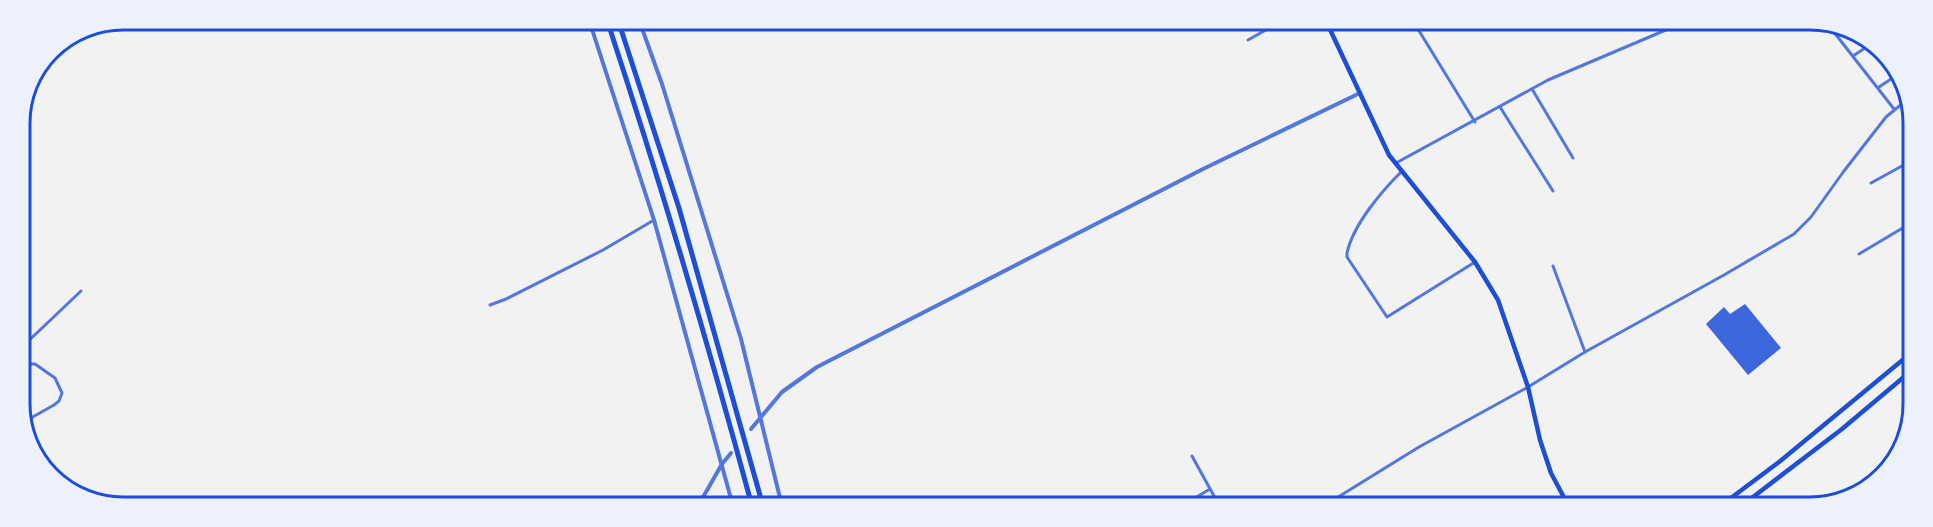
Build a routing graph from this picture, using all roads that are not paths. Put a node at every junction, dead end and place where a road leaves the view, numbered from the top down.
1 (592, 30) edge
2 (610, 30) edge
3 (621, 30) edge
4 (643, 30) edge
5 (1266, 30) edge
6 (1330, 30) edge
7 (1419, 30) edge
8 (1665, 30) edge
9 (1835, 34) edge
10 (1248, 40) dead end
11 (1865, 48) edge
12 (1852, 56) junction
13 (1891, 79) edge
14 (1879, 87) junction
15 (1532, 89) junction
16 (1361, 92) junction
17 (1901, 104) edge
18 (1500, 107) junction
19 (1894, 108) junction
20 (1475, 122) junction
21 (1573, 158) dead end
22 (1395, 164) junction
23 (1903, 164) edge
24 (1401, 172) junction
25 (1870, 183) dead end
26 (1553, 191) dead end
27 (654, 220) junction
28 (1903, 228) edge
29 (1859, 254) dead end
30 (1475, 262) junction
31 (1553, 266) dead end
32 (81, 291) dead end
33 (490, 305) dead end
34 (30, 339) edge
35 (1585, 352) junction
36 (1903, 360) edge
37 (30, 364) edge
38 (1903, 378) edge
39 (1528, 387) junction
40 (32, 418) edge
41 (759, 418) junction
42 (751, 429) dead end
43 (731, 453) dead end
44 (1192, 456) dead end
45 (722, 464) junction
46 (1210, 489) junction
47 (703, 497) edge
48 (731, 497) edge
49 (750, 497) edge
50 (760, 497) edge
51 (780, 497) edge
52 (1197, 497) edge
53 (1214, 497) edge
54 (1338, 497) edge
55 (1563, 497) edge
56 (1732, 497) edge
57 (1753, 497) edge

1 - 27 street
2 - 49 highway
3 - 50 highway
4 - 41 street
5 - 10 street
6 - 16 main road
7 - 20 street
8 - 15 street
9 - 12 street
11 - 12 street
12 - 14 street
13 - 14 street
14 - 19 street
15 - 18 street
15 - 21 street
16 - 22 main road
16 - 41 street
17 - 19 street
18 - 20 street
18 - 26 street
19 - 35 street
20 - 22 street
22 - 24 main road
23 - 25 street
24 - 30 main road
24 - 30 street
27 - 33 street
27 - 45 street
28 - 29 street
30 - 39 main road
31 - 35 street
32 - 34 street
35 - 39 street
36 - 56 main road
37 - 40 street
38 - 57 main road
39 - 54 street
39 - 55 main road
41 - 42 street
41 - 51 street
43 - 45 street
44 - 46 street
45 - 47 street
45 - 48 street
46 - 52 street
46 - 53 street

